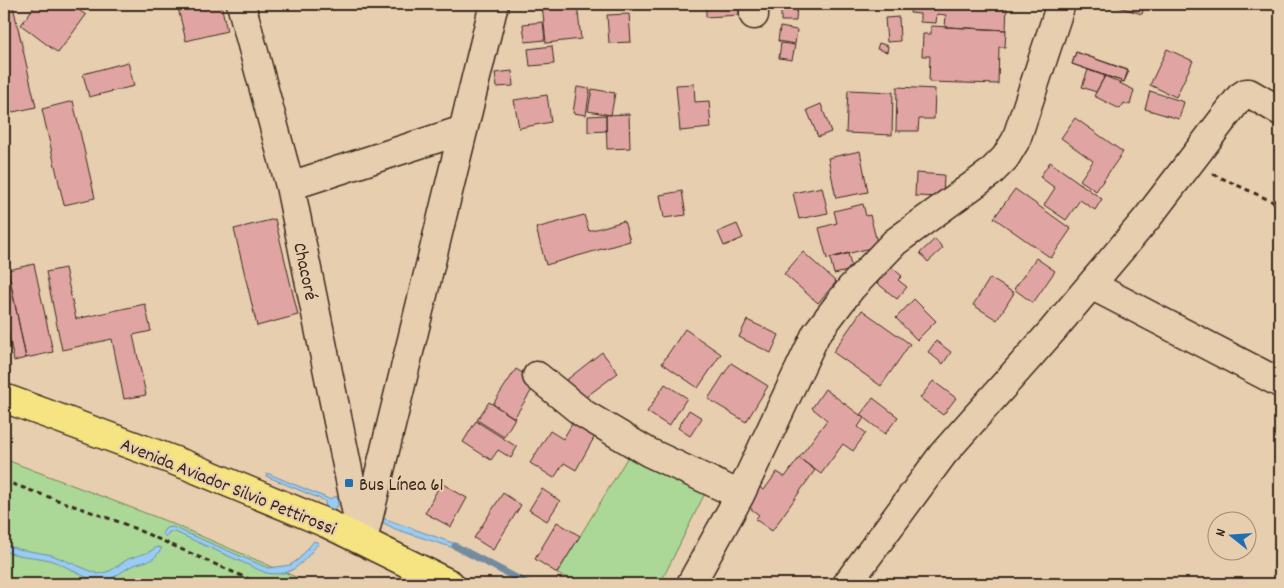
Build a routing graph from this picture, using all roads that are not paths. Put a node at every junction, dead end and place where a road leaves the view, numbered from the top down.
1 (240, 4) edge
2 (494, 4) edge
3 (1061, 4) edge
4 (1280, 110) edge
5 (463, 130) junction
6 (290, 186) junction
7 (1091, 285) junction
8 (537, 376) dead end
9 (1280, 383) edge
10 (4, 398) edge
11 (740, 495) junction
12 (363, 540) junction
13 (450, 584) edge
14 (691, 584) edge
15 (848, 584) edge

1 - 6 street, Chacoré
2 - 5 street
3 - 11 street
4 - 7 street
5 - 6 street
5 - 12 street
6 - 12 street, Chacoré
7 - 9 street
7 - 15 street
8 - 11 street
10 - 12 main road, Avenida Aviador Silvio Pettirossi
11 - 14 street
12 - 13 main road, Avenida Aviador Silvio Pettirossi

